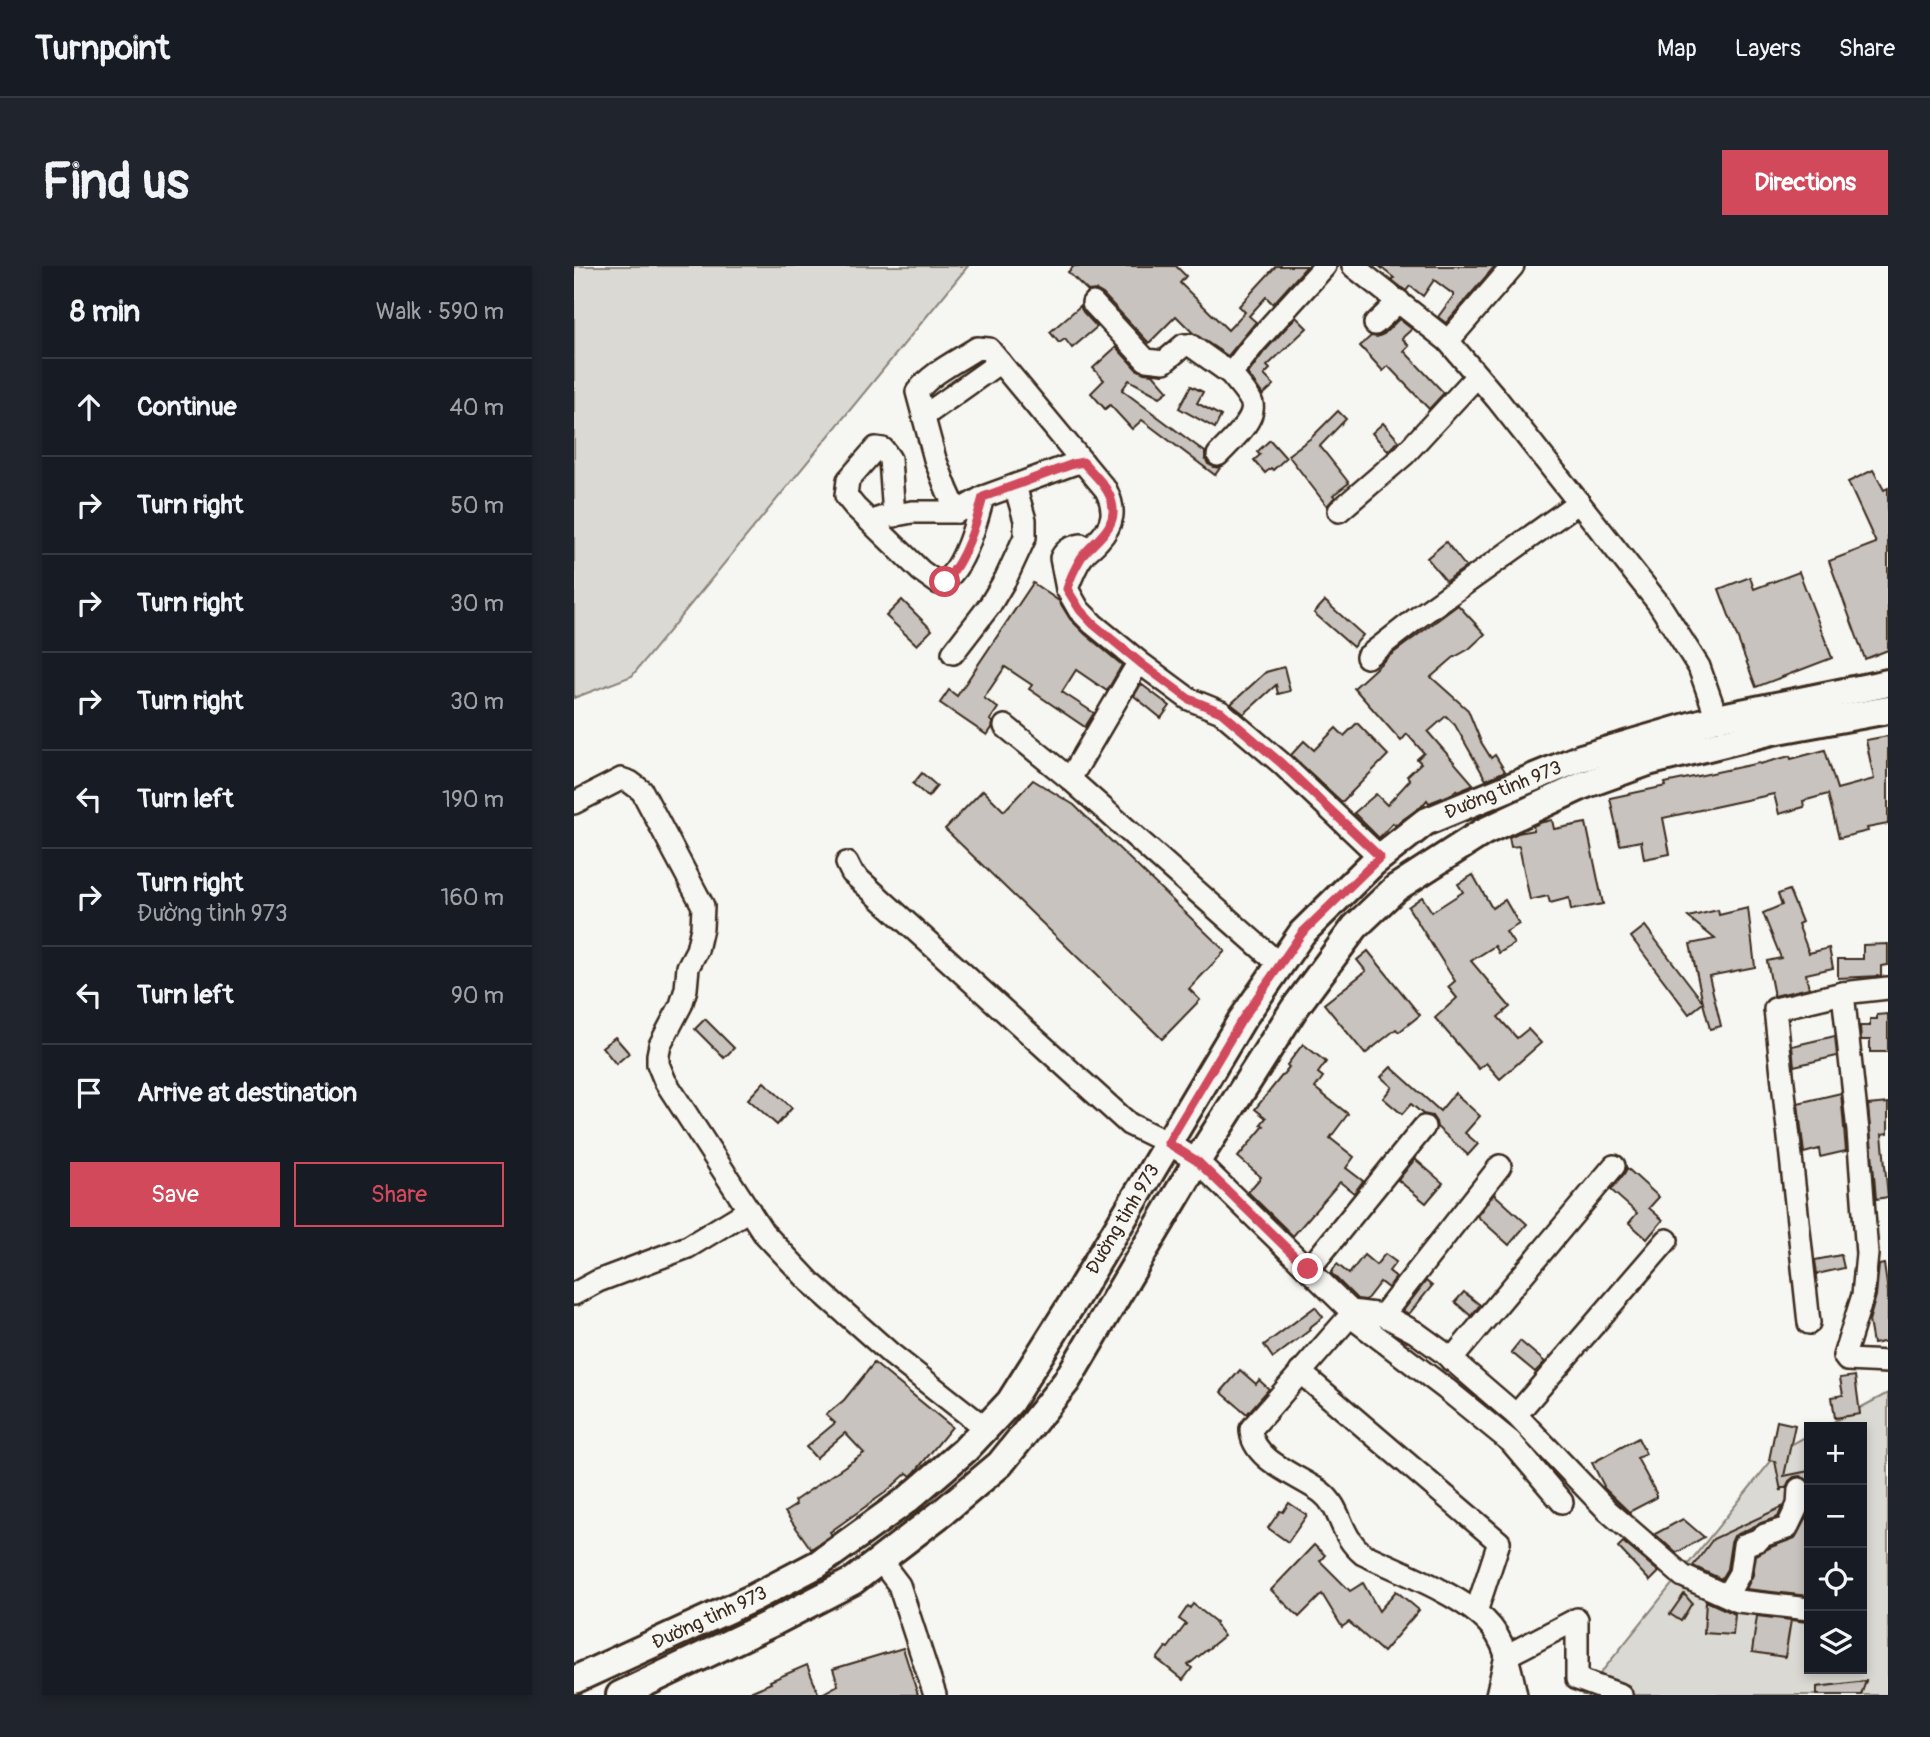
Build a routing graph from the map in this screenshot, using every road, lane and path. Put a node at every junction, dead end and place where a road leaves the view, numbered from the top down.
1 (1325, 266) edge
2 (1353, 266) edge
3 (1513, 266) edge
4 (1399, 301) junction
5 (1093, 303) dead end
6 (1375, 324) dead end
7 (1448, 341) junction
8 (1231, 374) junction
9 (1477, 376) junction
10 (1218, 455) dead end
11 (1083, 462) junction
12 (1015, 486) junction
13 (983, 497) junction
14 (1578, 502) junction
15 (1339, 511) dead end
16 (957, 512) junction
17 (894, 516) junction
18 (868, 520) junction
19 (953, 653) dead end
20 (1367, 657) dead end
21 (1137, 665) dead end
22 (1888, 683) edge
23 (1888, 710) edge
24 (1005, 726) dead end
25 (1704, 731) junction
26 (1070, 779) junction
27 (574, 803) edge
28 (1380, 857) junction
29 (847, 863) dead end
30 (1280, 965) junction
31 (1888, 988) edge
32 (1843, 993) junction
33 (1423, 1127) dead end
34 (1168, 1143) junction
35 (1197, 1161) junction
36 (1500, 1166) dead end
37 (1614, 1166) dead end
38 (749, 1210) junction
39 (1667, 1240) dead end
40 (1308, 1269) junction
41 (574, 1294) edge
42 (1351, 1313) junction
43 (1383, 1315) junction
44 (1810, 1323) dead end
45 (1451, 1360) junction
46 (1888, 1362) edge
47 (1300, 1372) junction
48 (1516, 1415) junction
49 (985, 1428) junction
50 (1799, 1489) dead end
51 (1562, 1502) dead end
52 (880, 1560) junction
53 (1727, 1595) junction
54 (1804, 1608) edge
55 (1476, 1612) junction
56 (1506, 1656) junction
57 (574, 1680) edge
58 (620, 1695) edge
59 (935, 1695) edge
60 (1497, 1695) edge
61 (1516, 1695) edge
62 (1621, 1695) edge

1 - 8 street
2 - 4 street
3 - 7 street
4 - 6 street
4 - 7 street
5 - 8 street
7 - 9 street
8 - 10 street
9 - 14 street
9 - 15 street
11 - 12 street
11 - 16 street
11 - 28 street
12 - 13 street
12 - 19 street
13 - 16 street
13 - 18 street
14 - 20 street
14 - 25 street
16 - 17 street
17 - 18 street
17 - 18 street
21 - 26 street
22 - 25 main road, Đường tỉnh 973
23 - 25 main road, Đường tỉnh 973
24 - 26 street
25 - 28 main road, Đường tỉnh 973
25 - 35 main road, Đường tỉnh 973
26 - 30 street
27 - 38 street
28 - 30 main road, Đường tỉnh 973
29 - 34 street
30 - 34 main road, Đường tỉnh 973
31 - 32 street
32 - 44 street
32 - 46 street
33 - 40 street
34 - 35 street
34 - 49 main road, Đường tỉnh 973
35 - 40 street
35 - 52 main road, Đường tỉnh 973
36 - 43 street
37 - 45 street
38 - 41 street
38 - 49 street
39 - 48 street
40 - 42 street
42 - 43 street
42 - 47 street
42 - 51 street
43 - 45 street
45 - 48 street
47 - 55 street
47 - 55 street
48 - 53 street
49 - 57 main road, Đường tỉnh 973
50 - 53 street
52 - 58 main road, Đường tỉnh 973
52 - 59 street
53 - 54 street
55 - 56 street
56 - 60 street
56 - 61 street
56 - 62 street

